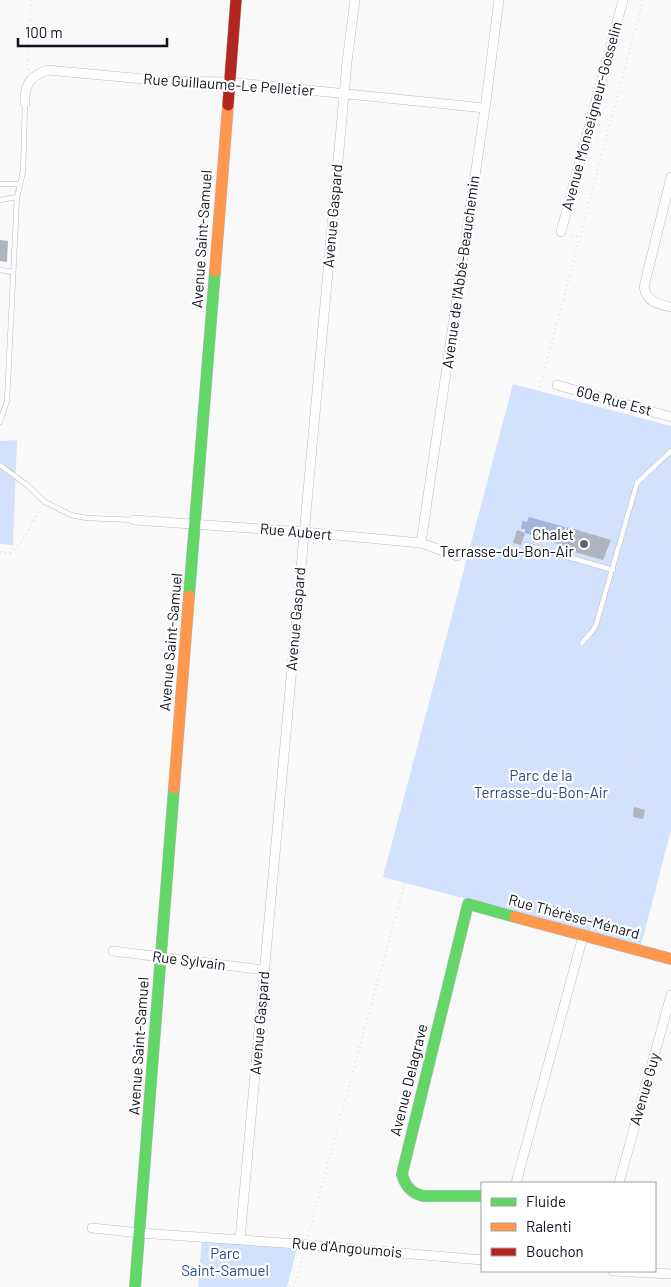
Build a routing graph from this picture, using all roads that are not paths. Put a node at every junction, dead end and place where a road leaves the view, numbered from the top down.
1 (236, 0) edge
2 (355, 0) edge
3 (499, 0) edge
4 (623, 0) edge
5 (229, 82) junction
6 (344, 94) junction
7 (26, 103) joint
8 (485, 108) junction
9 (671, 177) edge
10 (0, 184) edge
11 (20, 184) junction
12 (17, 197) junction
13 (0, 200) edge
14 (561, 232) dead end
15 (0, 270) edge
16 (13, 272) junction
17 (671, 307) edge
18 (0, 383) edge
19 (7, 383) junction
20 (557, 386) dead end
21 (671, 417) edge
22 (0, 422) edge
23 (671, 451) edge
24 (0, 465) edge
25 (134, 520) joint
26 (195, 524) junction
27 (304, 532) junction
28 (421, 543) junction
29 (526, 545) road end
30 (457, 556) road end
31 (612, 570) junction
32 (582, 643) dead end
33 (468, 904) joint
34 (583, 936) junction
35 (113, 951) dead end
36 (161, 957) junction
37 (671, 959) edge
38 (264, 970) junction
39 (671, 995) edge
40 (516, 1182) edge
41 (618, 1182) edge
42 (481, 1196) edge
43 (92, 1228) dead end
44 (140, 1233) junction
45 (240, 1239) junction
46 (481, 1260) edge
47 (632, 1272) edge
48 (671, 1274) edge
49 (135, 1287) edge

1 - 5 street, Avenue Saint-Samuel
2 - 6 street, Avenue Gaspard
3 - 8 street, Avenue de l'Abbé-Beauchemin
4 - 14 street, Avenue Monseigneur-Gosselin
5 - 6 street, Rue Guillaume-Le Pelletier
5 - 7 street, Rue Guillaume-Le Pelletier
5 - 26 street, Avenue Saint-Samuel
6 - 8 street, Rue Guillaume-Le Pelletier
6 - 27 street, Avenue Gaspard
7 - 11 lane
8 - 28 street, Avenue de l'Abbé-Beauchemin
9 - 17 street
10 - 11 lane
11 - 12 lane
12 - 13 lane
12 - 16 lane
15 - 16 lane
16 - 19 lane
18 - 19 lane
19 - 22 lane
20 - 21 street, 60e Rue Est
23 - 31 lane
24 - 25 lane
25 - 26 street, Rue Aubert
26 - 27 street, Rue Aubert
26 - 36 street, Avenue Saint-Samuel
27 - 28 street, Rue Aubert
27 - 38 street, Avenue Gaspard
28 - 30 street, Rue Aubert
29 - 31 lane
31 - 32 lane
33 - 34 street, Rue Thérèse-Ménard
33 - 42 street, Avenue Delagrave
34 - 37 street, Rue Thérèse-Ménard
34 - 40 street
35 - 36 street, Rue Sylvain
36 - 38 street, Rue Sylvain
36 - 44 street, Avenue Saint-Samuel
38 - 45 street, Avenue Gaspard
39 - 41 street, Avenue Guy
43 - 44 street, Rue d'Angoumois
44 - 45 street, Rue d'Angoumois
44 - 49 street, Avenue Saint-Samuel
45 - 46 street, Rue d'Angoumois
47 - 48 street

